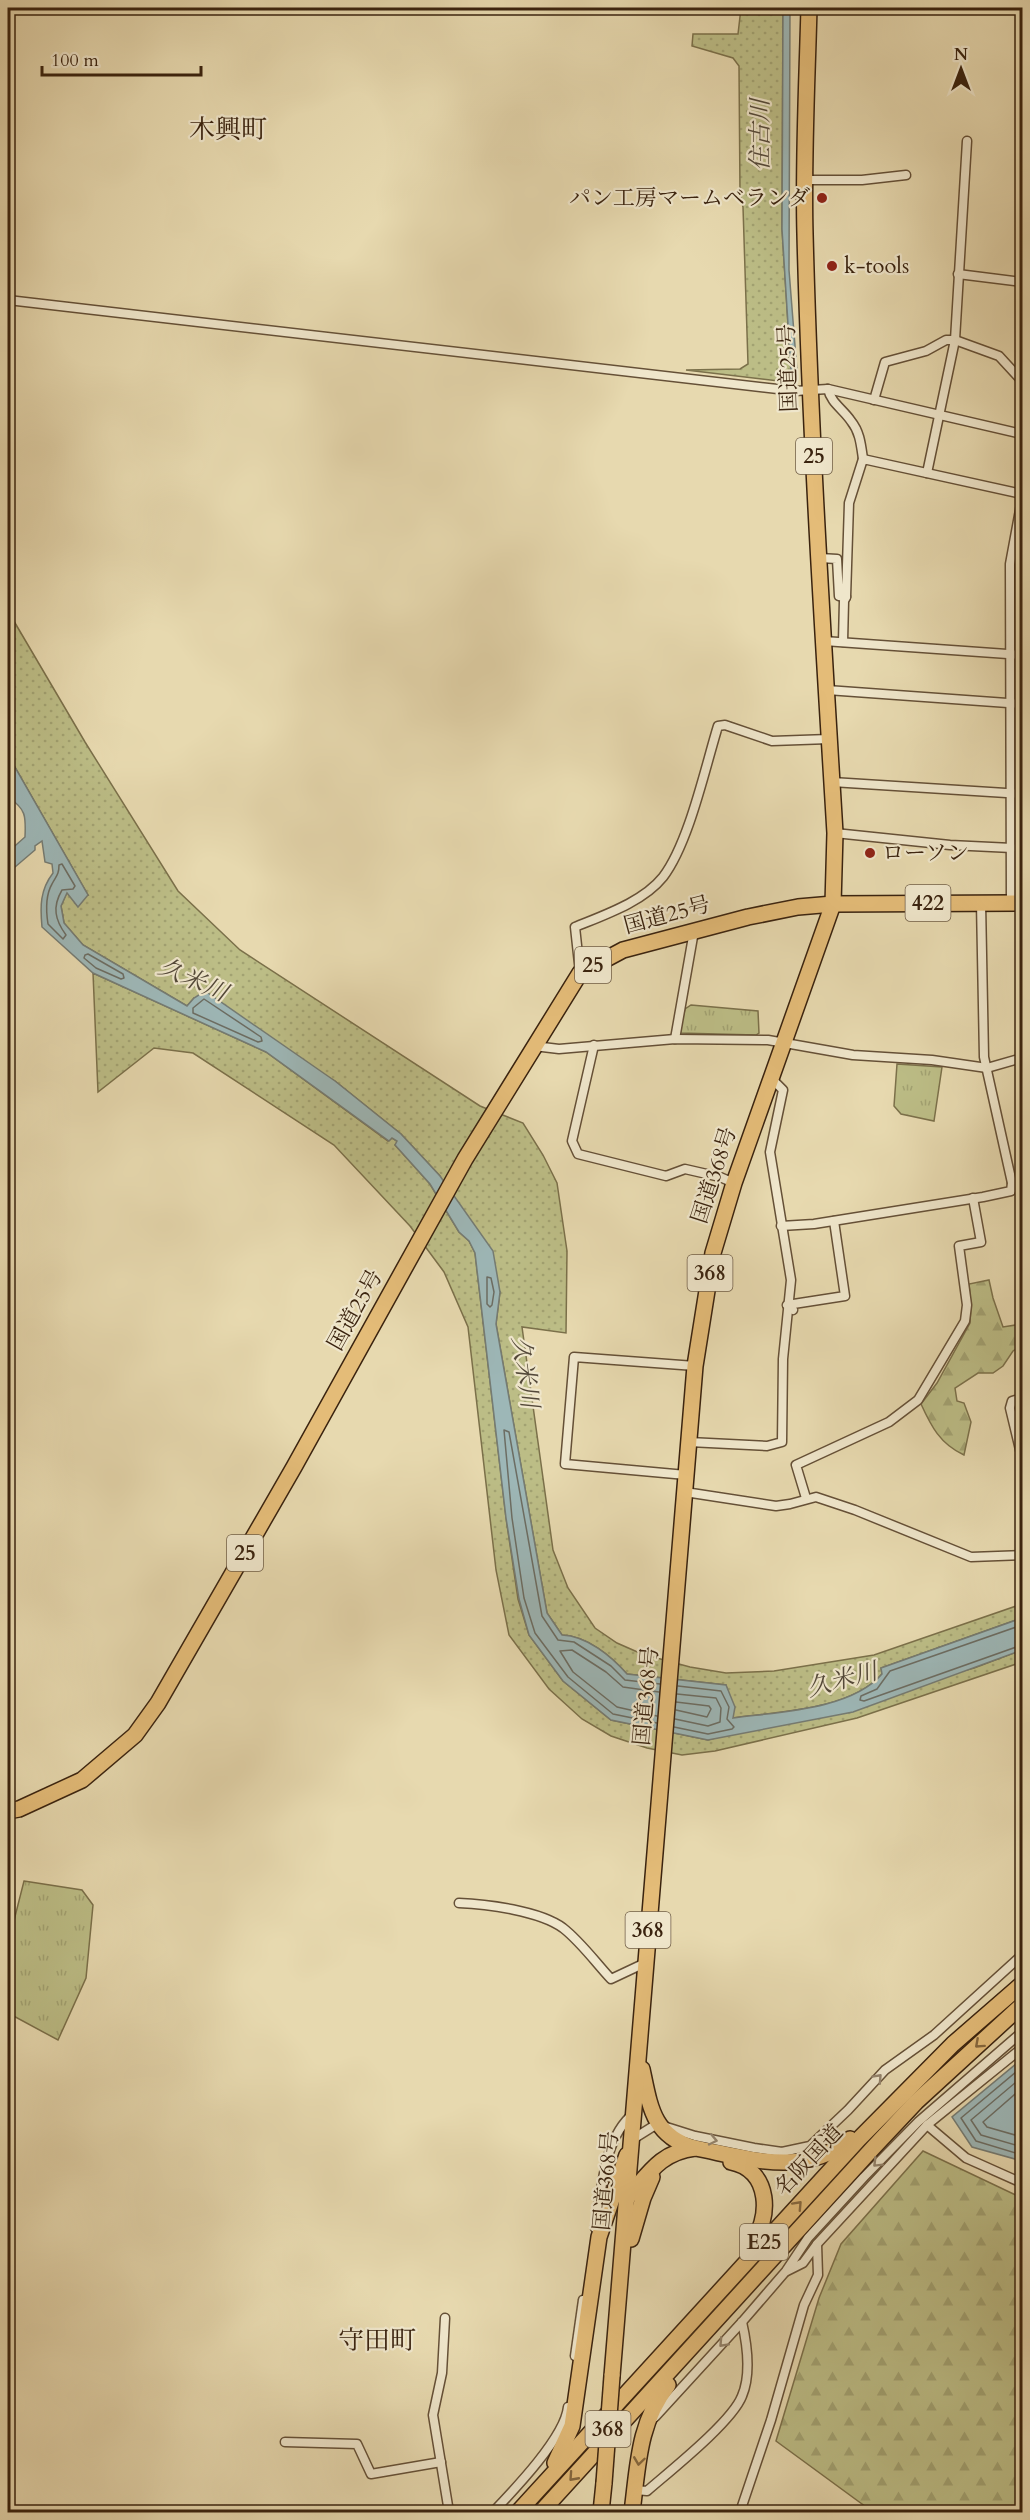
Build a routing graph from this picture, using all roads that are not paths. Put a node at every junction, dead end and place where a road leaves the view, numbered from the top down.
1 (810, 8) edge
2 (968, 141) dead end
3 (906, 175) dead end
4 (805, 180) junction
5 (958, 274) junction
6 (1023, 282) edge
7 (8, 300) edge
8 (955, 340) junction
9 (1023, 381) edge
10 (811, 389) junction
11 (828, 389) junction
12 (874, 400) junction
13 (939, 415) junction
14 (1023, 434) edge
15 (862, 459) junction
16 (927, 473) junction
17 (1023, 494) edge
18 (1023, 499) edge
19 (820, 558) junction
20 (846, 597) junction
21 (825, 641) junction
22 (843, 642) junction
23 (1010, 655) junction
24 (1023, 655) edge
25 (827, 690) junction
26 (1009, 704) junction
27 (1023, 704) edge
28 (829, 740) junction
29 (832, 782) junction
30 (1009, 794) junction
31 (1023, 795) edge
32 (835, 833) junction
33 (1023, 844) edge
34 (1012, 846) junction
35 (981, 903) junction
36 (1017, 903) edge
37 (833, 904) junction
38 (694, 930) junction
39 (580, 973) junction
40 (675, 1039) junction
41 (785, 1042) junction
42 (594, 1045) junction
43 (534, 1046) junction
44 (1023, 1058) edge
45 (987, 1068) junction
46 (772, 1079) junction
47 (1023, 1180) edge
48 (734, 1183) junction
49 (1012, 1183) junction
50 (973, 1198) junction
51 (834, 1221) junction
52 (781, 1226) junction
53 (790, 1307) junction
54 (695, 1366) junction
55 (1023, 1398) edge
56 (689, 1442) junction
57 (1023, 1458) edge
58 (686, 1475) junction
59 (685, 1492) junction
60 (806, 1498) junction
61 (1023, 1555) edge
62 (8, 1811) edge
63 (459, 1904) dead end
64 (1023, 1955) edge
65 (645, 1963) junction
66 (1023, 1982) edge
67 (1023, 2005) edge
68 (1023, 2032) edge
69 (1023, 2048) edge
70 (638, 2052) junction
71 (634, 2113) junction
72 (657, 2124) junction
73 (927, 2125) junction
74 (633, 2139) junction
75 (695, 2148) junction
76 (1023, 2182) edge
77 (628, 2198) junction
78 (786, 2242) junction
79 (817, 2244) junction
80 (622, 2264) junction
81 (786, 2271) junction
82 (445, 2318) dead end
83 (742, 2322) junction
84 (657, 2360) junction
85 (643, 2438) junction
86 (285, 2442) dead end
87 (441, 2462) junction
88 (635, 2490) junction
89 (449, 2512) edge
90 (493, 2512) edge
91 (512, 2512) edge
92 (518, 2512) edge
93 (541, 2512) edge
94 (602, 2512) edge
95 (632, 2512) edge
96 (740, 2512) edge

1 - 4 highway, 国道25号 / 25
2 - 5 street
3 - 4 street
4 - 10 highway, 国道25号 / 25
5 - 6 street
5 - 8 street
7 - 10 street
8 - 9 street
8 - 12 street
8 - 13 street
10 - 11 street
10 - 19 highway, 国道25号 / 25
11 - 12 street
11 - 15 street
12 - 13 street
13 - 14 street
13 - 16 street
15 - 16 street
15 - 20 street
16 - 17 street
18 - 23 street
19 - 20 street
19 - 21 highway, 国道25号 / 25
20 - 22 street
21 - 22 street
21 - 25 highway, 国道25号 / 25
22 - 23 street
23 - 24 street
23 - 26 street
25 - 26 street
25 - 28 highway, 国道25号 / 25
26 - 27 street
26 - 30 street
28 - 29 highway, 国道25号 / 25
28 - 39 street
29 - 30 street
29 - 32 highway, 国道25号 / 25
30 - 31 street
30 - 34 street
32 - 34 street
32 - 37 highway, 国道25号 / 25
33 - 34 street
34 - 36 street
35 - 36 highway, 422
35 - 37 highway, 422
35 - 45 street
37 - 38 highway, 国道25号 / 25
37 - 41 highway, 国道368号 / 368
38 - 39 highway, 国道25号 / 25
38 - 40 street
39 - 43 highway, 国道25号 / 25
40 - 41 street
40 - 42 street
41 - 45 street
41 - 46 highway, 国道368号 / 368
42 - 43 street
42 - 48 street
43 - 62 highway, 国道25号 / 25
44 - 45 street
45 - 49 street
46 - 48 highway, 国道368号 / 368
46 - 52 street
47 - 49 street
48 - 54 highway, 国道368号 / 368
49 - 50 street
50 - 51 street
50 - 60 street
51 - 52 street
51 - 53 street
52 - 53 street
53 - 56 street
54 - 56 highway, 国道368号 / 368
54 - 58 street
55 - 57 street
56 - 58 highway, 国道368号 / 368
58 - 59 highway, 国道368号 / 368
59 - 60 street
59 - 65 highway, 国道368号 / 368
60 - 61 street
63 - 65 street
72 -> 64 street
65 - 70 highway, 国道368号 / 368
66 - 75 highway
84 -> 66 highway, 名阪国道 / E25
67 -> 78 highway, 名阪国道 / E25
68 -> 81 street
69 - 73 street
70 - 71 highway, 国道368号 / 368
70 - 72 highway
71 - 74 highway, 国道368号 / 368
71 - 90 street
72 - 74 street
72 - 75 highway
73 - 76 street
73 - 79 street
74 - 77 highway, 国道368号 / 368
74 - 91 highway
75 - 77 highway
77 - 80 highway, 国道368号 / 368
78 - 85 highway
78 -> 93 highway, 名阪国道 / E25
79 - 81 street
79 - 96 street
80 - 84 highway
80 - 94 highway, 国道368号 / 368, bridge
81 - 83 street
82 - 87 street
83 -> 85 street
83 - 88 street
84 - 92 highway, 名阪国道 / E25
85 -> 88 highway
86 - 87 street
87 - 89 street
88 - 95 highway

